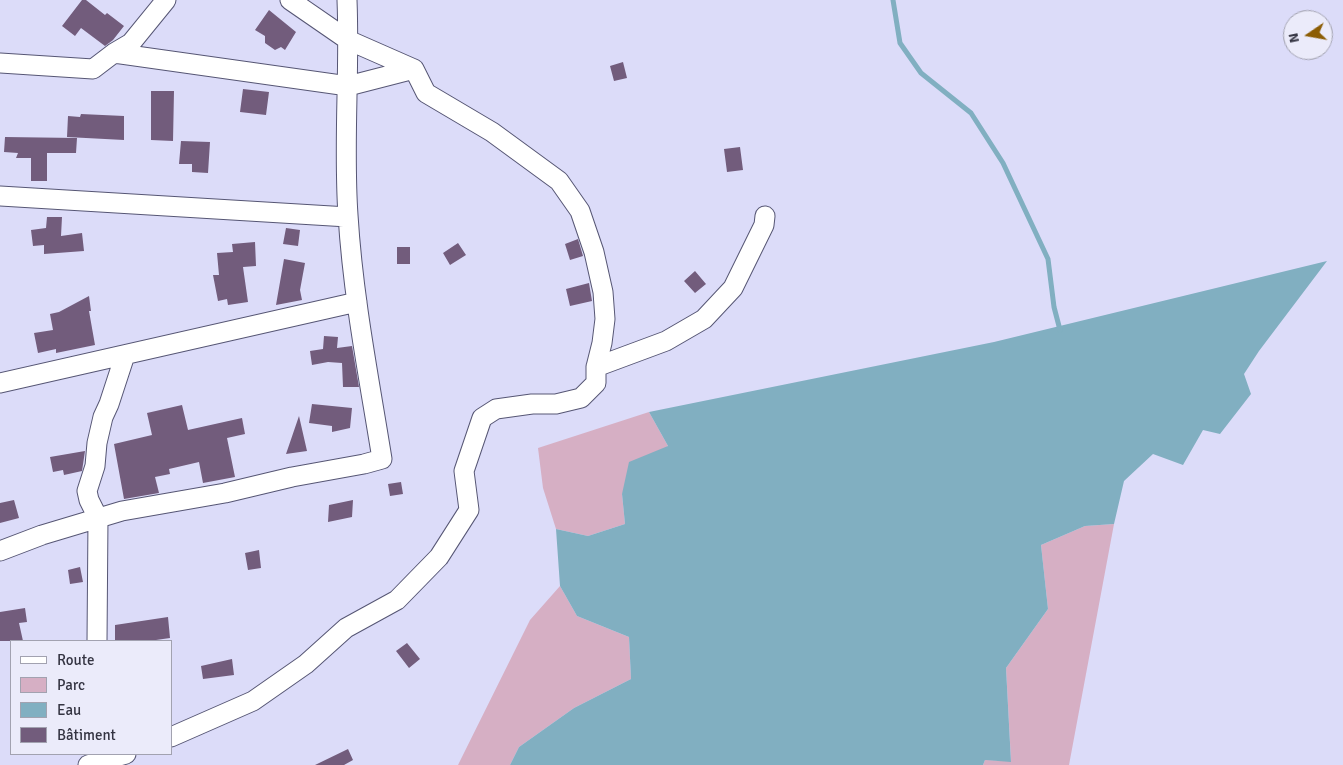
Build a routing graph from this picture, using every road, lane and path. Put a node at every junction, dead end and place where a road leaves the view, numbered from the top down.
1 (166, 0) edge
2 (290, 0) edge
3 (347, 0) edge
4 (348, 40) junction
5 (114, 53) junction
6 (0, 63) edge
7 (414, 69) junction
8 (348, 86) junction
9 (0, 196) edge
10 (765, 216) dead end
11 (348, 217) junction
12 (357, 302) junction
13 (125, 355) junction
14 (596, 367) junction
15 (0, 383) edge
16 (98, 518) junction
17 (0, 551) edge
18 (97, 640) edge
19 (172, 737) edge
20 (122, 755) edge
21 (92, 762) edge

1 - 5 street
2 - 4 street
3 - 4 street
4 - 7 street
4 - 8 street
5 - 6 street
5 - 8 street
7 - 8 street
7 - 14 street
8 - 11 street
9 - 11 street
10 - 14 street
11 - 12 street
12 - 13 street
12 - 16 street
13 - 15 street
13 - 16 street
14 - 19 street
16 - 17 street
16 - 18 street
20 - 21 street

